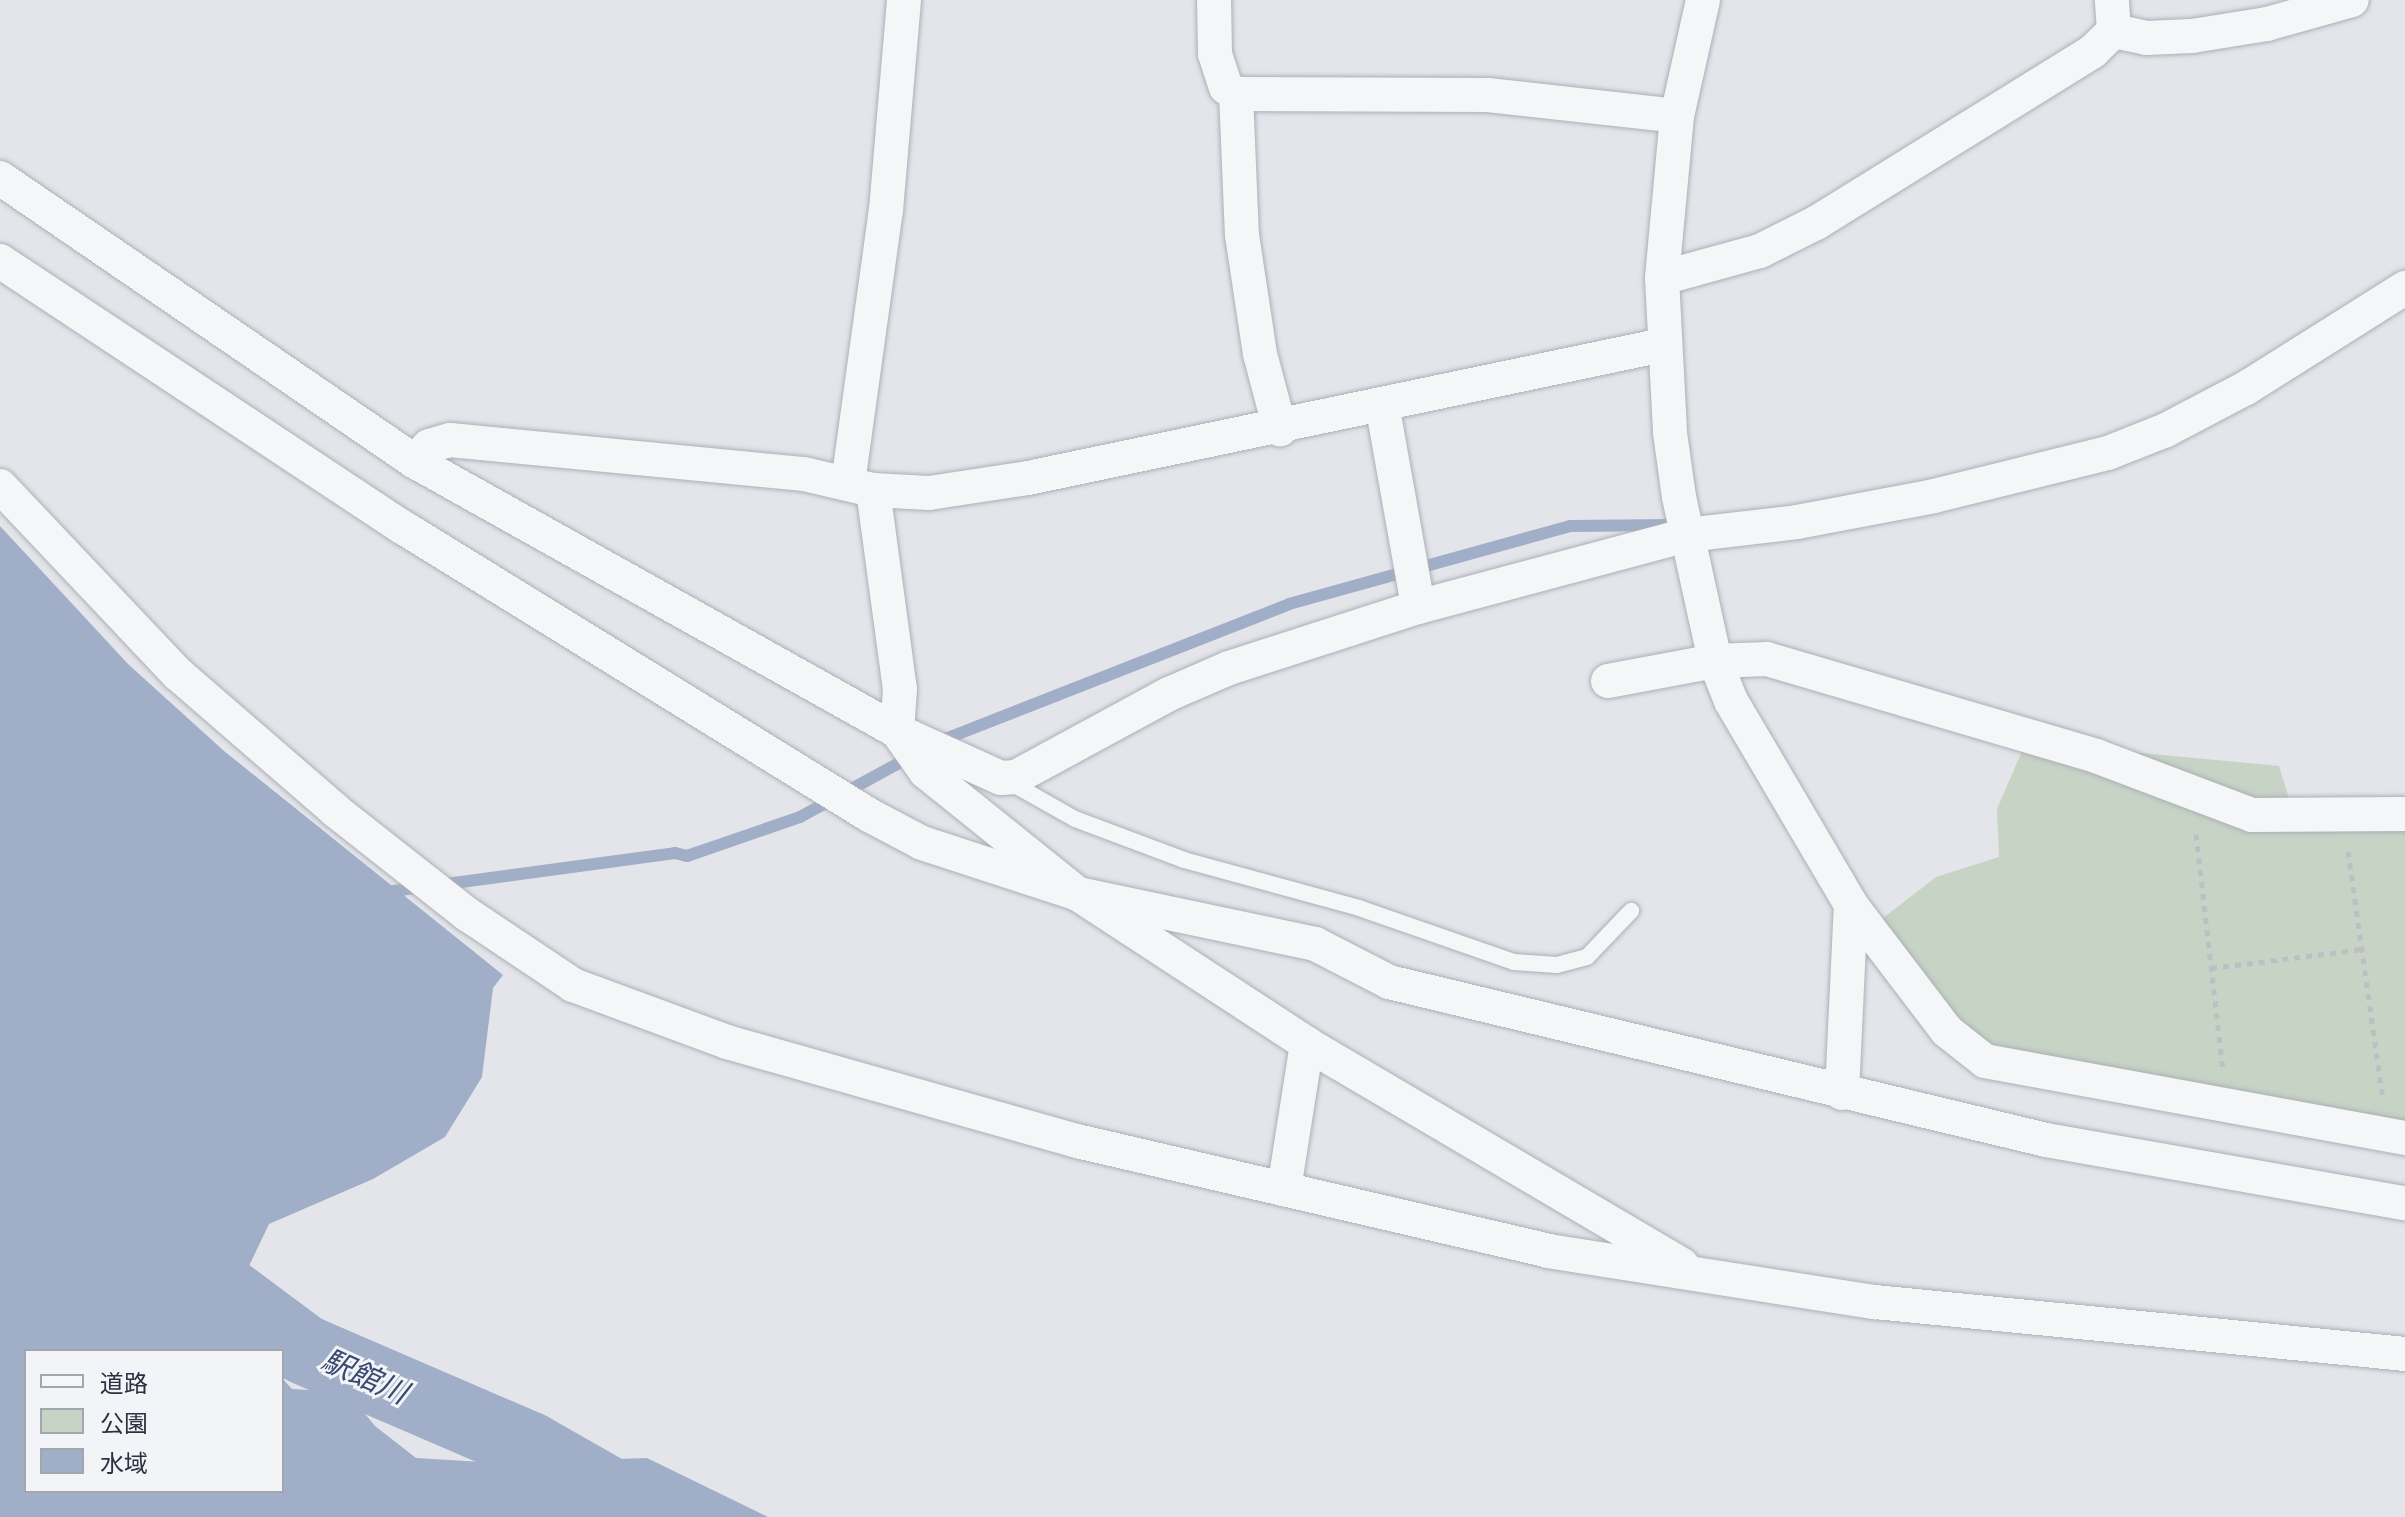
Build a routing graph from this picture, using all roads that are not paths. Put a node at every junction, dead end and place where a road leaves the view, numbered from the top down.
1 (904, 0) edge
2 (1214, 0) edge
3 (1703, 0) edge
4 (2352, 0) edge
5 (2113, 15) edge
6 (1236, 94) junction
7 (1677, 116) junction
8 (0, 178) edge
9 (0, 261) edge
10 (1662, 278) junction
11 (2405, 288) edge
12 (1663, 345) junction
13 (1382, 404) junction
14 (1280, 429) junction
15 (414, 461) junction
16 (0, 486) edge
17 (860, 486) junction
18 (1687, 535) junction
19 (1418, 607) junction
20 (1715, 661) junction
21 (1608, 681) dead end
22 (897, 731) junction
23 (1001, 778) junction
24 (2405, 814) edge
25 (1078, 894) junction
26 (1851, 905) junction
27 (1631, 911) dead end
28 (1307, 1044) junction
29 (1842, 1093) junction
30 (2397, 1137) edge
31 (1284, 1189) junction
32 (2405, 1203) edge
33 (1699, 1274) junction
34 (2405, 1354) edge

1 - 17 street
2 - 6 street
3 - 7 street
4 - 5 street
5 - 10 street
6 - 7 street
6 - 14 street
7 - 10 street
8 - 15 street
9 - 25 street
10 - 12 street
11 - 18 street
12 - 13 street
12 - 18 street
13 - 14 street
13 - 19 street
14 - 17 street
15 - 17 street
15 - 22 street
16 - 31 street
17 - 22 street
18 - 19 street
18 - 20 street
19 - 23 street
20 - 21 street
20 - 24 street
20 - 26 street
22 - 23 street
22 - 25 street
23 - 27 lane
25 - 28 street
25 - 29 street
26 - 29 street
26 - 30 street
28 - 31 street
28 - 33 street
29 - 32 street
31 - 33 street
33 - 34 street

